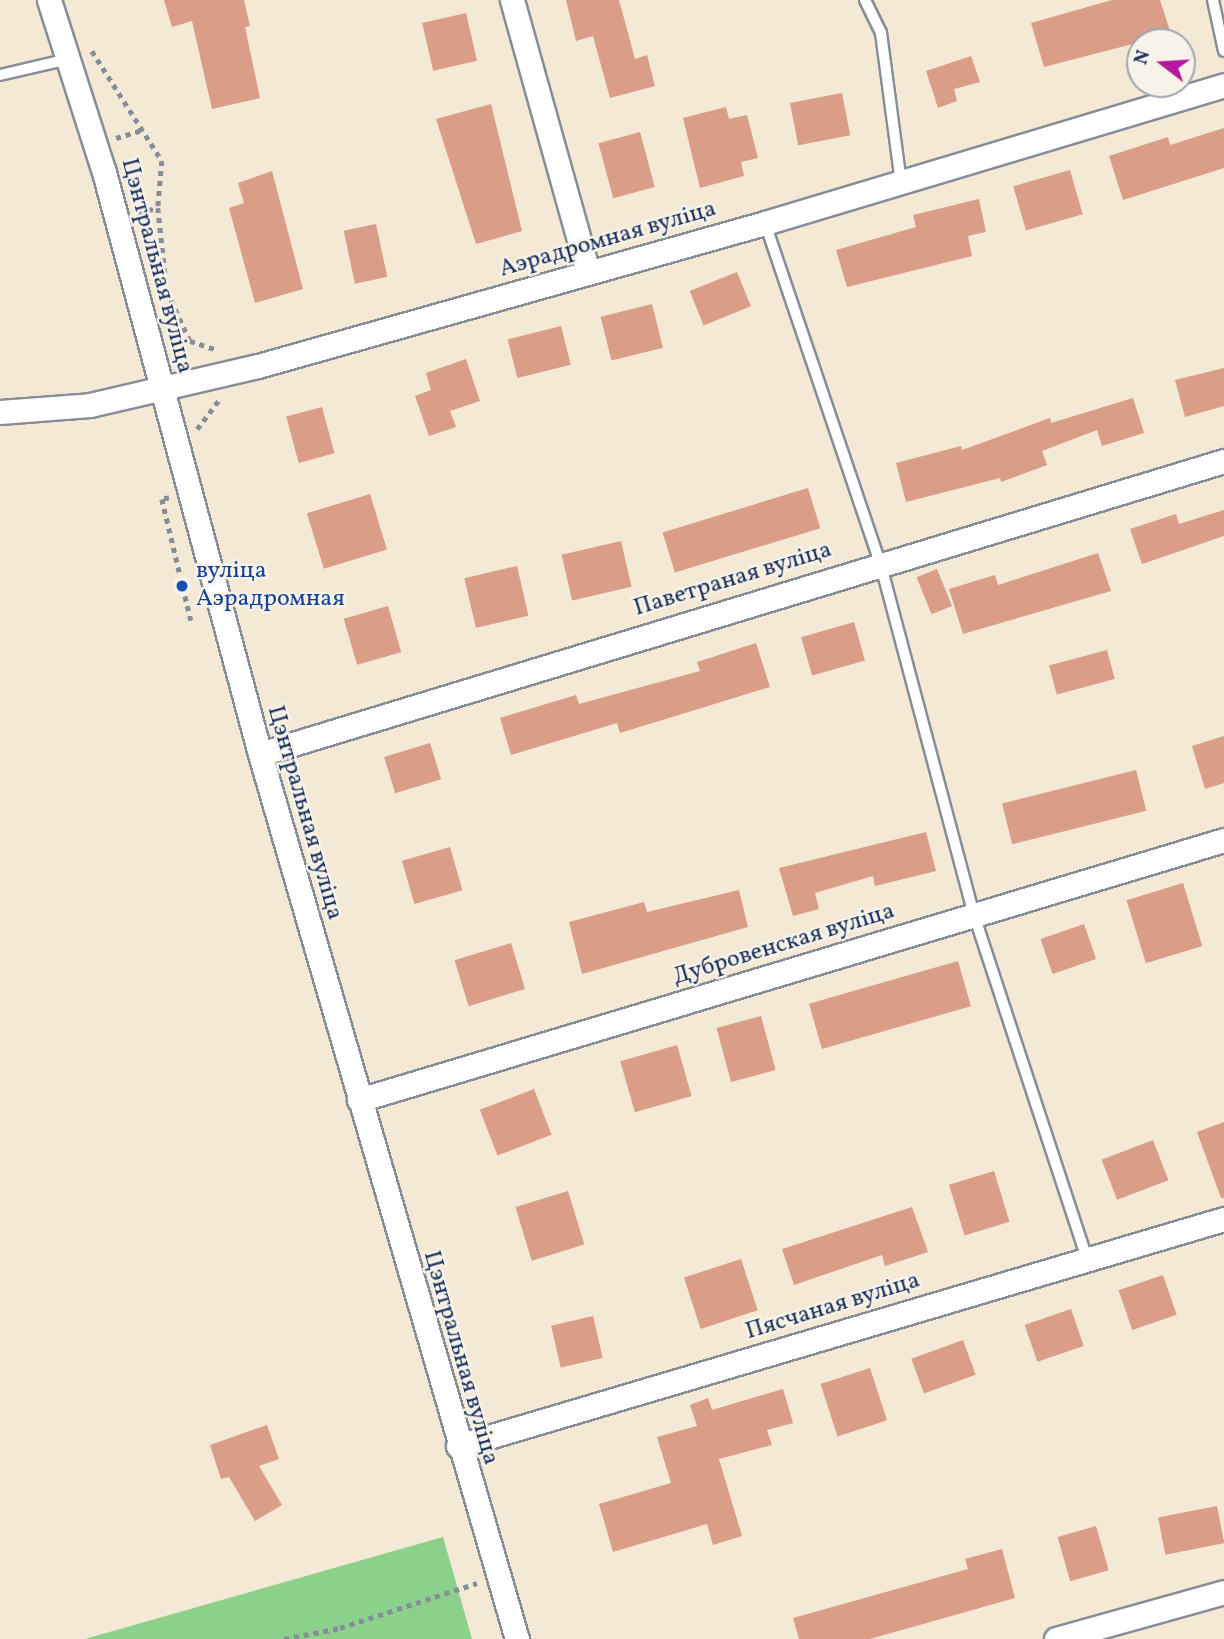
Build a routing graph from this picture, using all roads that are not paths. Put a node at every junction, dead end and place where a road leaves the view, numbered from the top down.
1 (49, 0) edge
2 (512, 0) edge
3 (865, 0) edge
4 (1213, 0) edge
5 (1224, 51) edge
6 (68, 59) junction
7 (0, 75) edge
8 (1224, 85) edge
9 (901, 182) junction
10 (765, 223) junction
11 (588, 273) junction
12 (162, 385) junction
13 (0, 412) edge
14 (1224, 461) edge
15 (880, 562) junction
16 (260, 754) junction
17 (1224, 840) edge
18 (974, 915) junction
19 (359, 1101) junction
20 (1224, 1219) edge
21 (1087, 1259) junction
22 (458, 1446) junction
23 (1224, 1592) edge
24 (517, 1639) edge
25 (1056, 1639) edge

1 - 6 street, Цэнтральная вуліца
2 - 11 street
3 - 9 lane
4 - 5 lane
6 - 7 lane
6 - 12 street, Цэнтральная вуліца
8 - 9 street, Аэрадромная вуліца
9 - 10 street, Аэрадромная вуліца
10 - 11 street, Аэрадромная вуліца
10 - 15 lane
11 - 12 street, Аэрадромная вуліца
12 - 13 street, Аэрадромная вуліца
12 - 16 street, Цэнтральная вуліца
14 - 15 street, Паветраная вуліца
15 - 16 street, Паветраная вуліца
15 - 18 lane
16 - 19 street, Цэнтральная вуліца
17 - 18 street, Дубровенская вуліца
18 - 19 street, Дубровенская вуліца
18 - 21 lane
19 - 22 street, Цэнтральная вуліца
20 - 21 street, Пясчаная вуліца
21 - 22 street, Пясчаная вуліца
22 - 24 street, Цэнтральная вуліца
23 - 25 street

